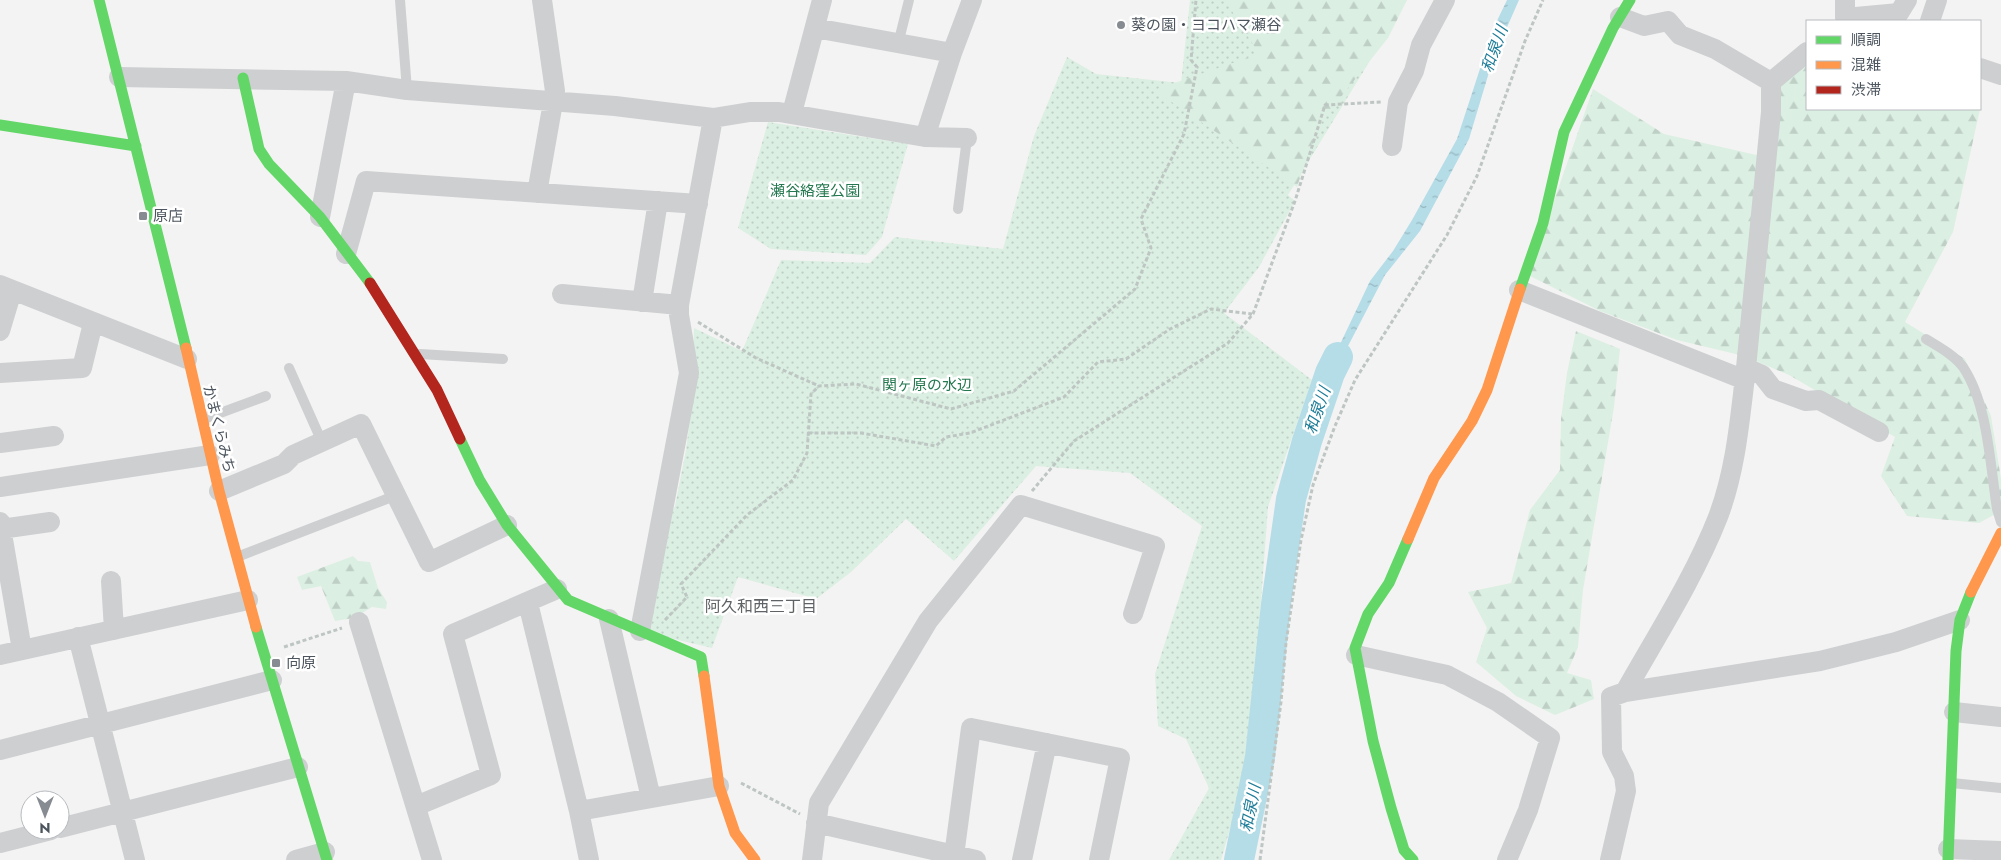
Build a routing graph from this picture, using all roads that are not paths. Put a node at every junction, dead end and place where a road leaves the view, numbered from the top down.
1 (99, 0) edge
2 (400, 0) edge
3 (542, 0) edge
4 (822, 0) edge
5 (909, 0) edge
6 (972, 0) edge
7 (1445, 0) edge
8 (1907, 0) edge
9 (1937, 0) edge
10 (1625, 8) edge
11 (1844, 13) edge
12 (1930, 20) edge
13 (815, 28) junction
14 (898, 44) junction
15 (952, 53) junction
16 (1806, 53) edge
17 (1981, 68) edge
18 (2001, 75) edge
19 (119, 77) junction
20 (243, 78) junction
21 (346, 81) junction
22 (1771, 82) junction
23 (407, 90) junction
24 (554, 103) junction
25 (792, 113) junction
26 (714, 118) junction
27 (0, 125) edge
28 (925, 136) junction
29 (968, 138) joint
30 (136, 146) junction
31 (1392, 146) dead end
32 (537, 193) junction
33 (658, 201) junction
34 (698, 204) junction
35 (958, 209) dead end
36 (320, 217) junction
37 (346, 254) junction
38 (6, 288) edge
39 (1519, 290) junction
40 (562, 294) dead end
41 (642, 302) junction
42 (679, 308) junction
43 (93, 323) junction
44 (0, 331) edge
45 (1926, 339) dead end
46 (417, 354) junction
47 (187, 359) junction
48 (503, 359) dead end
49 (289, 368) dead end
50 (0, 373) edge
51 (1745, 374) junction
52 (266, 396) dead end
53 (202, 420) junction
54 (1879, 432) dead end
55 (54, 436) dead end
56 (322, 442) junction
57 (0, 443) edge
58 (210, 455) junction
59 (0, 487) edge
60 (218, 491) junction
61 (397, 495) junction
62 (50, 522) dead end
63 (2001, 522) edge
64 (507, 524) junction
65 (1, 525) edge
66 (2001, 533) edge
67 (236, 558) junction
68 (111, 581) dead end
69 (557, 589) junction
70 (248, 600) junction
71 (528, 603) junction
72 (1133, 614) dead end
73 (608, 619) junction
74 (1960, 620) junction
75 (360, 622) road end
76 (114, 630) junction
77 (645, 633) junction
78 (78, 638) junction
79 (22, 650) junction
80 (0, 655) edge
81 (1356, 655) junction
82 (272, 680) junction
83 (1625, 692) junction
84 (1954, 712) junction
85 (2001, 717) edge
86 (100, 724) junction
87 (1047, 743) junction
88 (0, 750) edge
89 (298, 767) junction
90 (718, 778) junction
91 (1951, 782) junction
92 (2001, 788) edge
93 (652, 798) junction
94 (416, 806) junction
95 (579, 811) junction
96 (123, 812) junction
97 (816, 823) junction
98 (70, 825) edge
99 (20, 838) edge
100 (0, 843) edge
101 (2001, 851) edge
102 (1948, 854) edge
103 (933, 855) edge
104 (326, 856) edge
105 (954, 856) junction
106 (135, 860) edge
107 (296, 860) edge
108 (432, 860) edge
109 (589, 860) edge
110 (755, 860) edge
111 (812, 860) edge
112 (976, 860) edge
113 (1022, 860) edge
114 (1099, 860) edge
115 (1413, 860) edge
116 (1507, 860) edge
117 (1610, 860) edge

1 - 19 street, かまくらみち
2 - 23 lane
3 - 24 street
4 - 13 street
5 - 14 lane
6 - 15 street
7 - 31 street
8 - 11 street
9 - 12 street
10 - 22 street
10 - 39 street
13 - 14 street
13 - 25 street
14 - 15 street
15 - 28 street
16 - 22 street
17 - 18 street
19 - 20 street
19 - 30 street, かまくらみち
20 - 21 street
20 - 36 street
21 - 23 street
21 - 36 street
22 - 51 street
23 - 24 street
24 - 26 street
24 - 32 street
25 - 26 street
25 - 28 street
26 - 34 street
27 - 30 street
28 - 29 street
29 - 35 lane
30 - 47 street, かまくらみち
32 - 33 street
32 - 37 street
33 - 34 street
33 - 41 street
34 - 42 street
36 - 37 street
37 - 46 street
38 - 43 street
38 - 44 street
39 - 51 street
39 - 81 street
40 - 41 street
41 - 42 street
42 - 77 street
43 - 47 street
43 - 50 street
45 - 63 lane
46 - 48 lane
46 - 64 street
47 - 53 street, かまくらみち
49 - 56 lane
51 - 54 street
51 - 83 street
52 - 53 lane
53 - 58 street, かまくらみち
55 - 57 street
56 - 60 street
56 - 61 street
58 - 59 street
58 - 60 street, かまくらみち
60 - 67 street, かまくらみち
61 - 64 street
61 - 67 lane
62 - 65 street
64 - 69 street
65 - 79 street
66 - 74 street
67 - 70 street, かまくらみち
68 - 76 street
69 - 71 street
69 - 73 street
70 - 76 street
70 - 82 street, かまくらみち
71 - 94 street
71 - 95 street
72 - 97 street
73 - 77 street
73 - 93 street
74 - 83 street
74 - 84 street
75 - 94 street
76 - 78 street
77 - 90 street
78 - 79 street
78 - 86 street
79 - 80 street
81 - 115 street
81 - 116 street
82 - 86 street
82 - 89 street, かまくらみち
83 - 117 street
84 - 85 street
84 - 91 street
86 - 88 street
86 - 96 street
87 - 105 street
87 - 113 street
87 - 114 street
89 - 96 street
89 - 104 street, かまくらみち
90 - 93 street
90 - 110 street
91 - 92 lane
91 - 102 street
93 - 95 street
94 - 108 street
95 - 109 street
96 - 98 street
96 - 106 street
97 - 103 street
97 - 111 street
99 - 100 street
101 - 102 street
103 - 105 street
104 - 107 street
105 - 112 street

